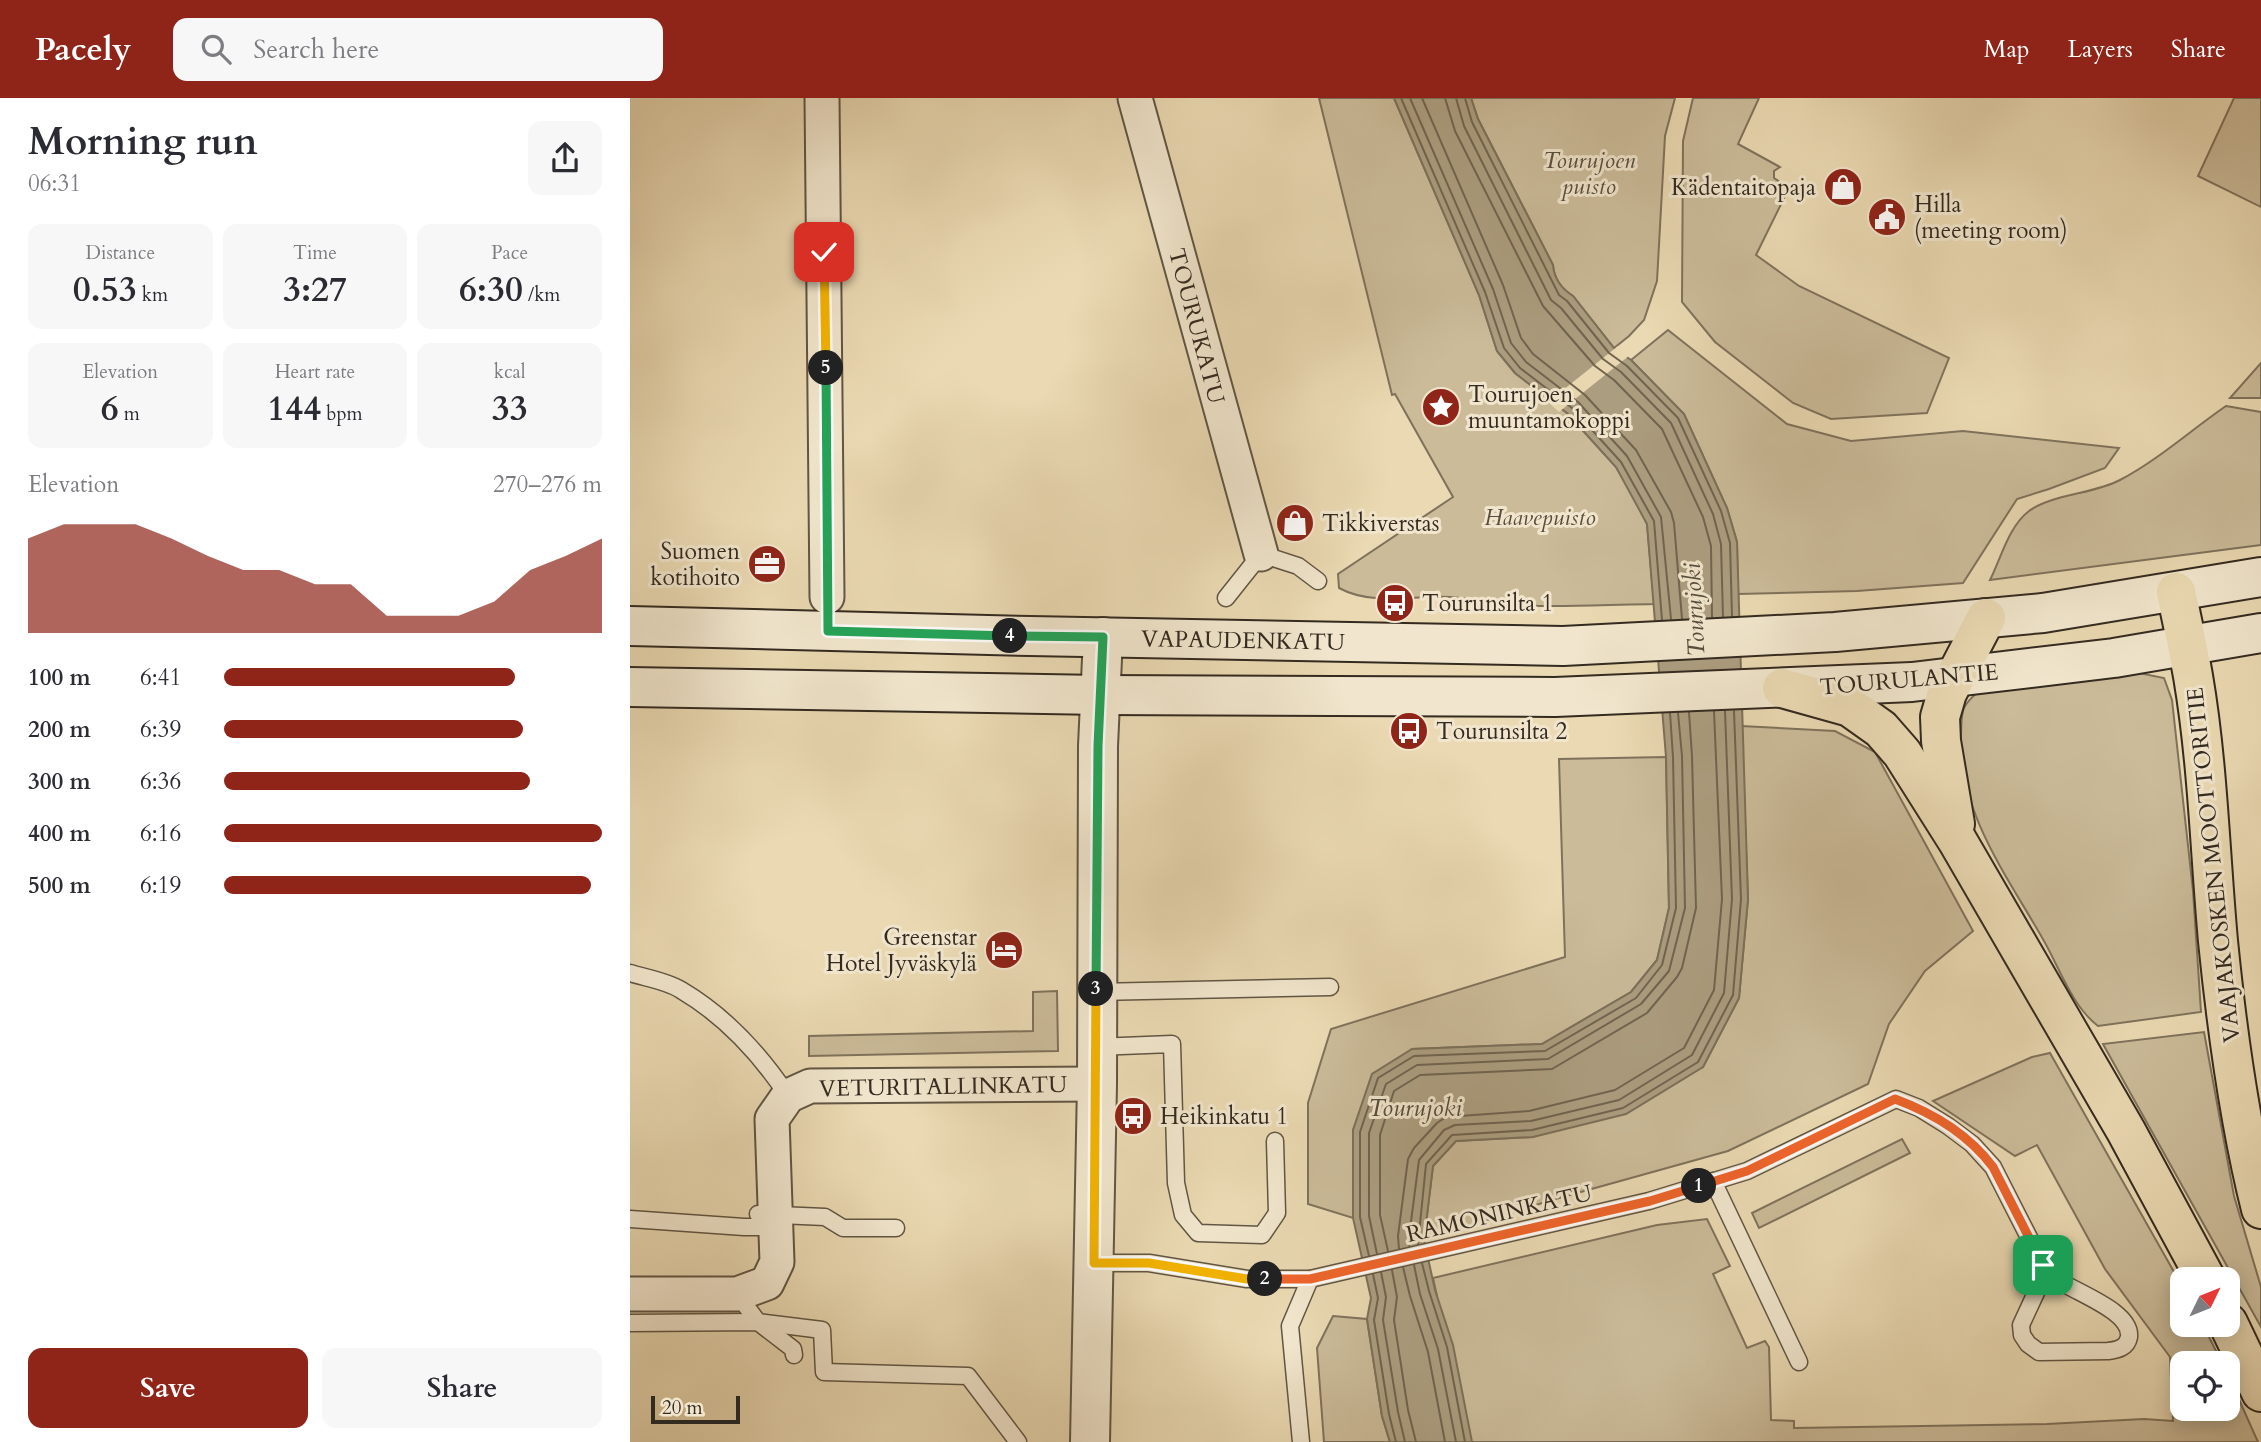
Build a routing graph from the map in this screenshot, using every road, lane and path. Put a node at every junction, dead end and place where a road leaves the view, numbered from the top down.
1 (822, 98) edge
2 (1135, 98) edge
3 (1261, 554) junction
4 (2261, 577) edge
5 (1318, 581) dead end
6 (2176, 592) junction
7 (1226, 598) dead end
8 (827, 614) junction
9 (1986, 618) junction
10 (630, 626) edge
11 (2261, 633) edge
12 (1103, 637) junction
13 (2187, 645) junction
14 (1957, 676) junction
15 (630, 687) edge
16 (1782, 688) joint
17 (1101, 695) junction
18 (1848, 696) junction
19 (1957, 840) junction
20 (630, 973) edge
21 (1330, 987) dead end
22 (1096, 992) junction
23 (1096, 1047) junction
24 (1097, 1084) junction
25 (788, 1096) junction
26 (1275, 1140) dead end
27 (1713, 1181) junction
28 (2261, 1209) edge
29 (770, 1218) junction
30 (630, 1219) edge
31 (896, 1228) dead end
32 (1094, 1263) junction
33 (2043, 1265) junction
34 (2200, 1267) edge
35 (1310, 1279) junction
36 (630, 1294) edge
37 (737, 1294) junction
38 (758, 1322) junction
39 (630, 1323) edge
40 (2235, 1337) edge
41 (823, 1349) junction
42 (1799, 1362) dead end
43 (2261, 1392) edge
44 (1090, 1425) edge
45 (1018, 1442) edge
46 (1301, 1442) edge

1 - 8 street
2 - 3 street, TOURUKATU
3 - 5 lane
3 - 7 lane
4 - 6 main road
6 - 9 main road
6 - 13 highway, VAAJAKOSKEN MOOTTORITIE
8 - 10 main road, VAPAUDENKATU
8 - 12 main road, VAPAUDENKATU
9 - 12 main road, VAPAUDENKATU
9 - 14 highway
11 - 13 main road, TOURULANTIE
12 - 17 main road
13 - 14 main road, TOURULANTIE
13 - 28 highway, VAAJAKOSKEN MOOTTORITIE
14 - 18 main road, TOURULANTIE
14 - 19 highway
15 - 17 main road
16 - 17 main road
16 - 18 highway
17 - 22 main road
18 - 19 highway
19 - 34 highway
20 - 25 lane
21 - 22 lane
22 - 23 main road
23 - 24 main road
23 - 26 lane
24 - 25 street, VETURITALLINKATU
24 - 32 main road
25 - 29 street, VETURITALLINKATU
27 - 33 lane, RAMONINKATU
27 - 35 lane, RAMONINKATU
27 - 42 lane
29 - 30 lane
29 - 31 lane
29 - 37 street, VETURITALLINKATU
32 - 35 lane, RAMONINKATU
32 - 44 main road
33 - 33 lane
35 - 46 lane
36 - 37 street, VETURITALLINKATU
37 - 38 lane
38 - 39 lane
38 - 41 lane
38 - 41 lane
40 - 43 highway
41 - 45 lane

